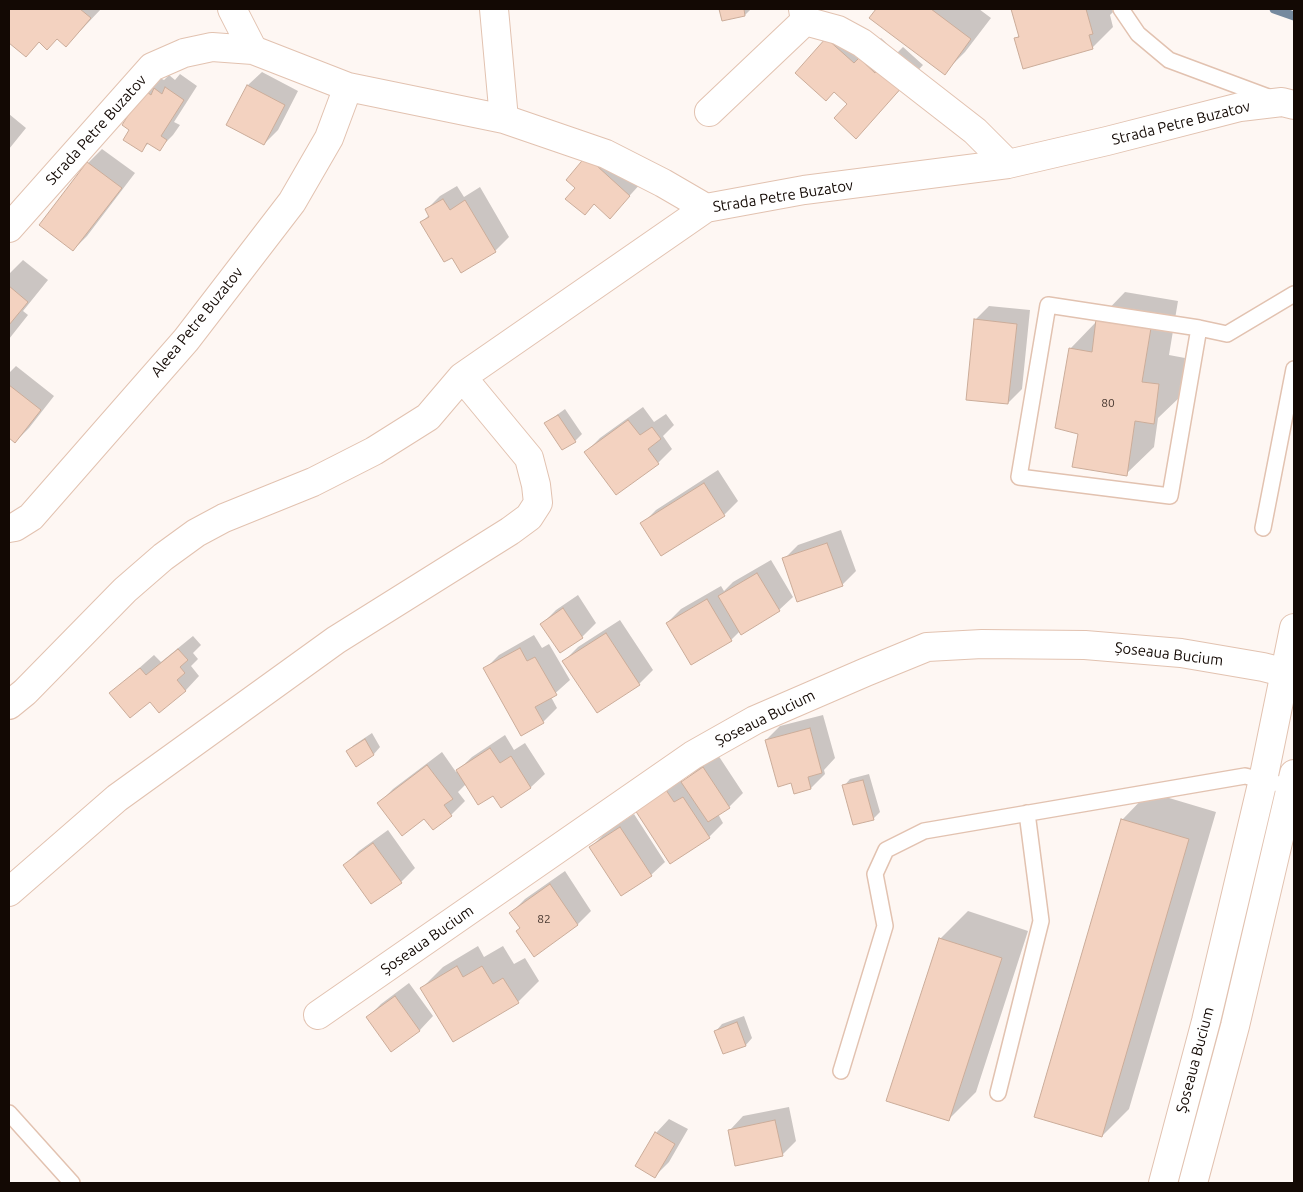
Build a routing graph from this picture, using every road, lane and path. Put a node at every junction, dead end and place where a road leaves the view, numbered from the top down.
1 (232, 9) edge
2 (494, 9) edge
3 (1121, 9) edge
4 (804, 15) edge
5 (253, 50) junction
6 (348, 87) junction
7 (1288, 104) edge
8 (709, 112) dead end
9 (504, 118) junction
10 (1008, 164) junction
11 (706, 208) junction
12 (9, 228) edge
13 (1294, 294) edge
14 (1199, 328) junction
15 (1294, 369) edge
16 (462, 377) junction
17 (9, 528) edge
18 (1263, 528) dead end
19 (1294, 628) edge
20 (1290, 674) edge
21 (9, 705) edge
22 (1263, 780) junction
23 (1293, 780) edge
24 (1027, 813) junction
25 (9, 892) edge
26 (318, 1015) dead end
27 (841, 1071) dead end
28 (998, 1093) dead end
29 (9, 1113) edge
30 (72, 1183) edge
31 (1163, 1183) edge
32 (1193, 1183) edge

1 - 5 street
2 - 9 street
3 - 7 lane
4 - 8 street
4 - 10 street
5 - 6 street, Strada Petre Buzatov
5 - 12 street, Strada Petre Buzatov
6 - 9 street, Strada Petre Buzatov
6 - 17 street, Aleea Petre Buzatov
7 - 10 street, Strada Petre Buzatov
9 - 11 street, Strada Petre Buzatov
10 - 11 street, Strada Petre Buzatov
11 - 16 street
13 - 14 lane
14 - 14 lane
15 - 18 lane
16 - 21 street
16 - 25 street
19 - 20 street, Șoseaua Bucium
20 - 22 street, Șoseaua Bucium
20 - 26 street, Șoseaua Bucium
22 - 23 lane
22 - 24 lane
22 - 31 street, Șoseaua Bucium
23 - 32 street, Șoseaua Bucium
24 - 27 lane
24 - 28 lane
29 - 30 lane

